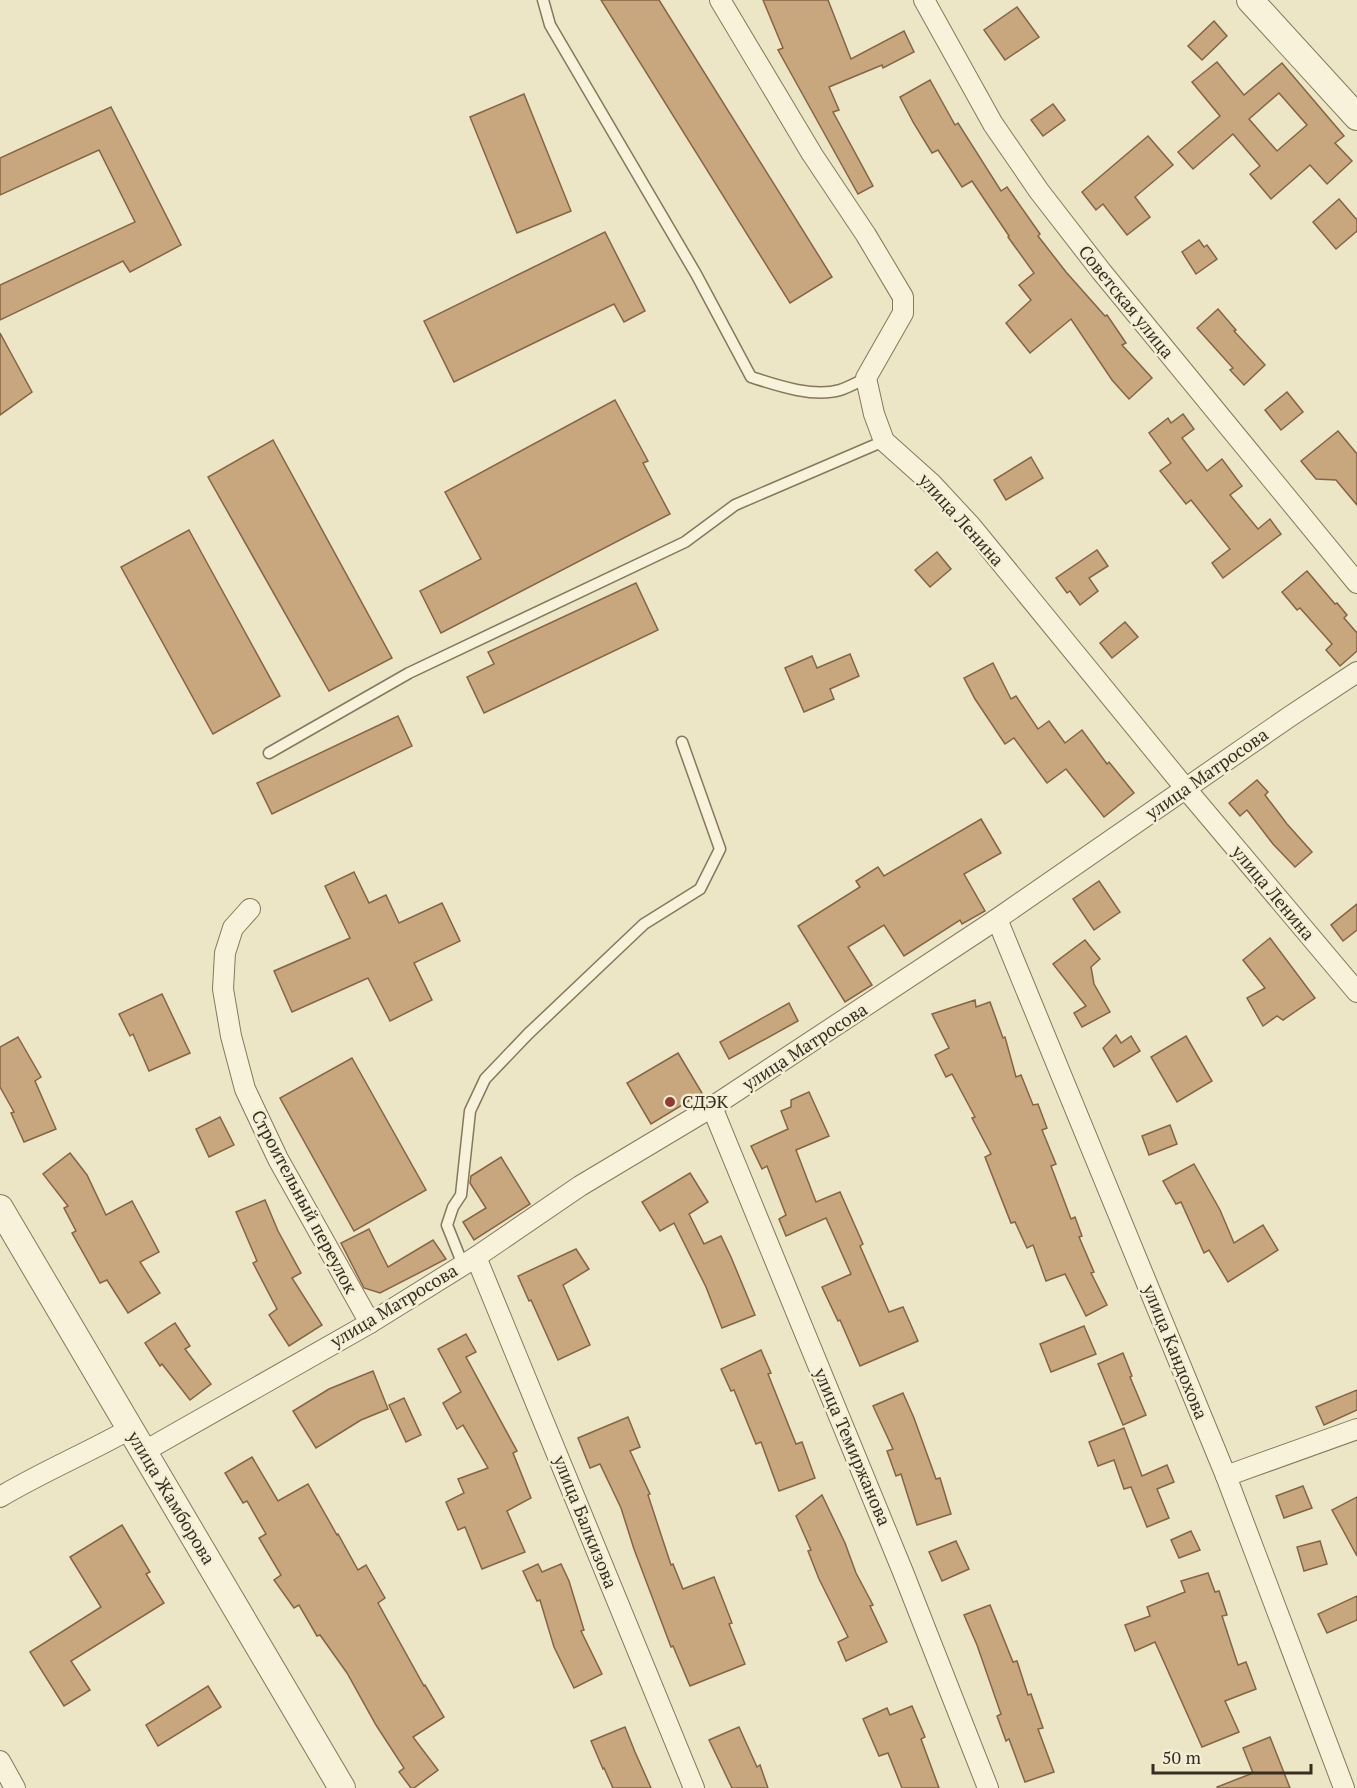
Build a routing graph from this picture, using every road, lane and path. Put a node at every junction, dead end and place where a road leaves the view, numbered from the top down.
1 (543, 0) edge
2 (720, 0) edge
3 (924, 0) edge
4 (1250, 0) edge
5 (1357, 117) edge
6 (866, 378) junction
7 (884, 441) junction
8 (1357, 583) edge
9 (1357, 672) edge
10 (682, 742) dead end
11 (269, 753) dead end
12 (1185, 789) junction
13 (250, 909) dead end
14 (997, 919) junction
15 (1357, 992) edge
16 (712, 1107) junction
17 (0, 1208) edge
18 (469, 1261) junction
19 (370, 1323) junction
20 (130, 1430) junction
21 (1357, 1430) edge
22 (143, 1452) junction
23 (1226, 1476) junction
24 (0, 1497) edge
25 (0, 1761) edge
26 (15, 1788) edge
27 (342, 1788) edge
28 (694, 1788) edge
29 (988, 1788) edge
30 (1344, 1788) edge

1 - 6 lane
2 - 6 street
3 - 8 street, Советская улица
4 - 5 street
6 - 7 street, улица Ленина
7 - 11 lane
7 - 12 street, улица Ленина
9 - 12 street, улица Матросова
10 - 18 lane
12 - 14 street, улица Матросова
12 - 15 street, улица Ленина
13 - 19 street, Строительный переулок
14 - 16 street, улица Матросова
14 - 23 street, улица Кандохова
16 - 18 street, улица Матросова
16 - 29 street, улица Темиржанова
17 - 20 street, улица Жамборова
18 - 19 street, улица Матросова
18 - 28 street, улица Балкизова
19 - 22 street, улица Матросова
20 - 22 street, улица Жамборова
20 - 24 street
21 - 23 street
22 - 27 street, улица Жамборова
23 - 30 street, улица Кандохова
25 - 26 street

